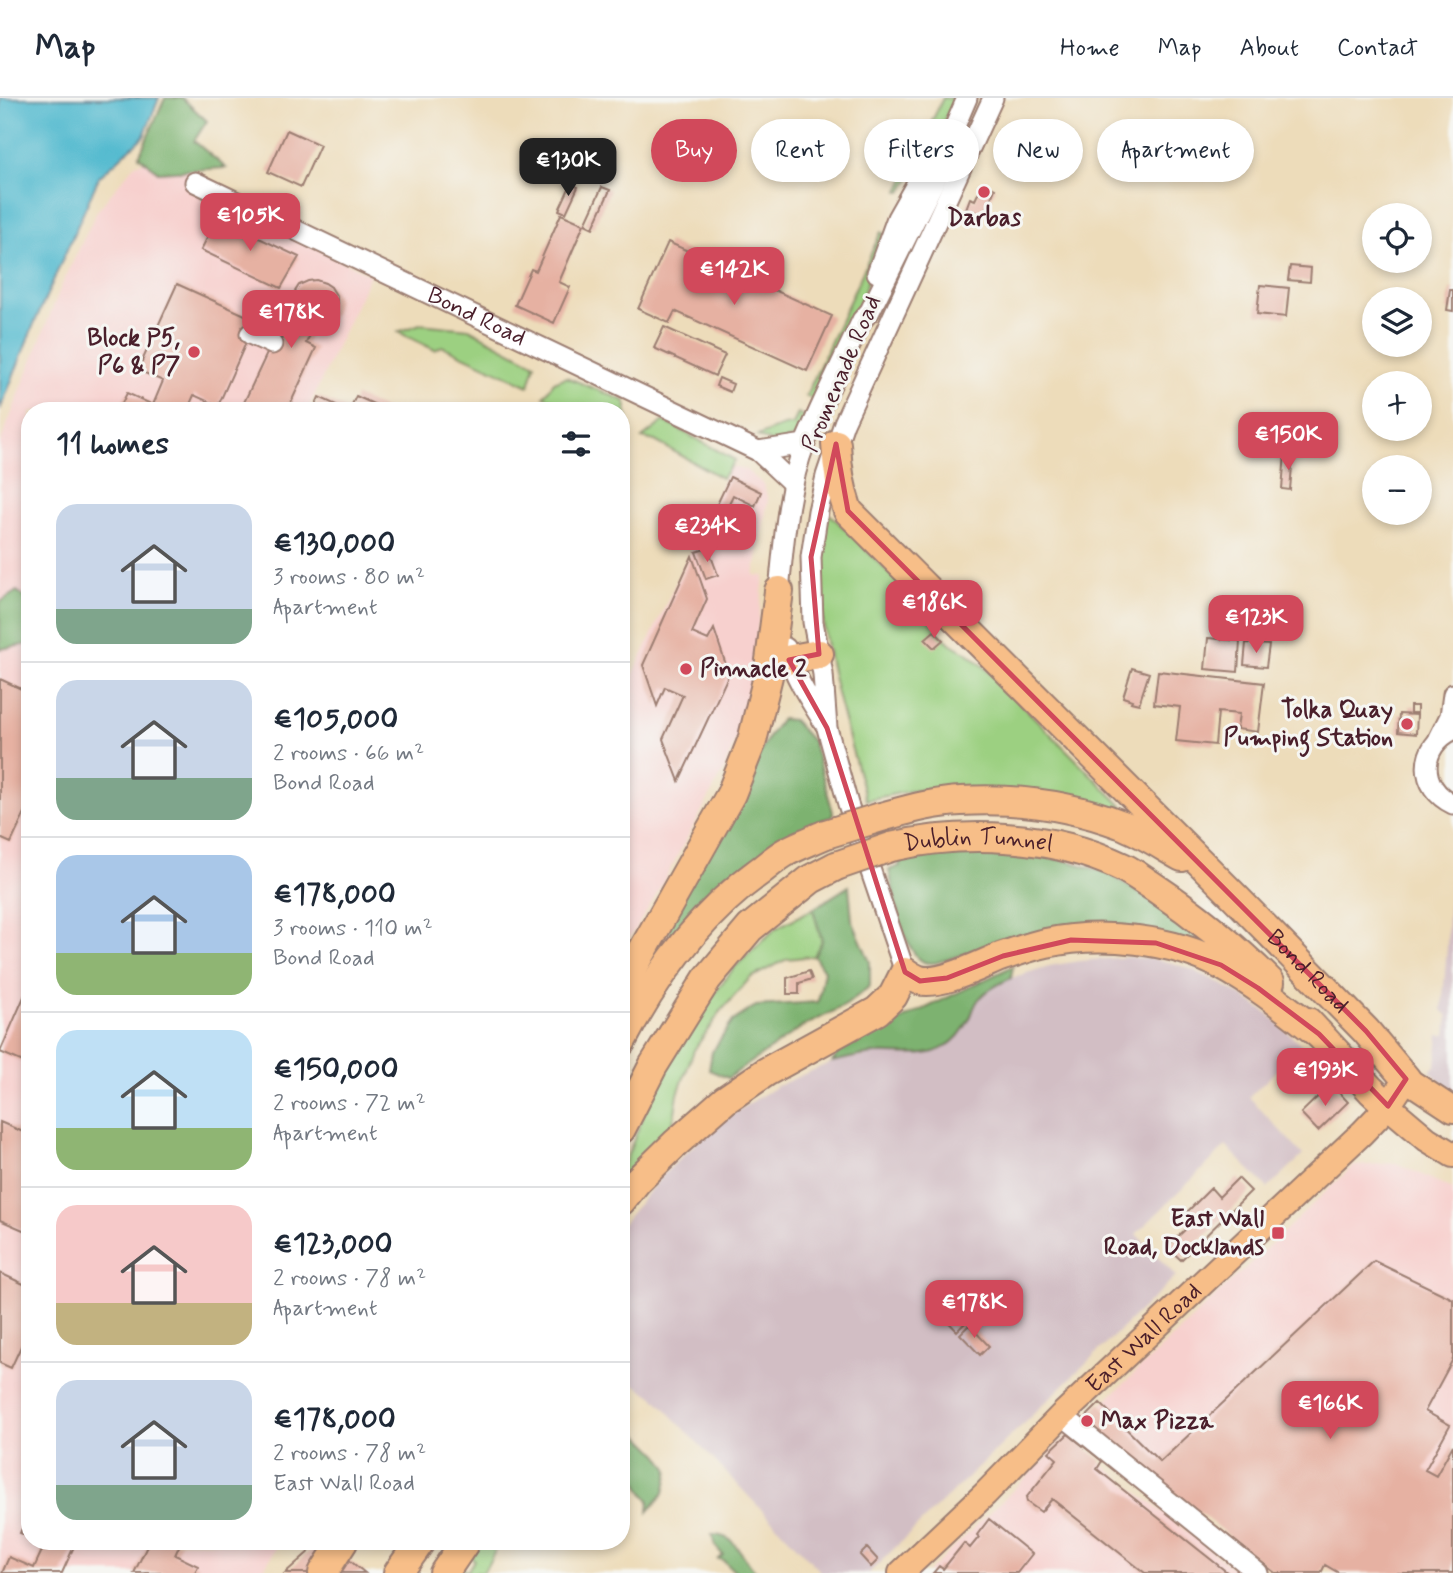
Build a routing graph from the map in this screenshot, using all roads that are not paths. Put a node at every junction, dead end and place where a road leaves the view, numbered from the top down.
1 (967, 98) edge
2 (993, 98) edge
3 (195, 182) dead end
4 (250, 334) dead end
5 (272, 344) dead end
6 (805, 444) junction
7 (836, 444) junction
8 (758, 451) junction
9 (793, 484) junction
10 (779, 591) joint
11 (819, 654) junction
12 (780, 662) junction
13 (1453, 694) edge
14 (827, 727) junction
15 (1446, 735) edge
16 (1453, 804) edge
17 (1235, 897) junction
18 (905, 972) junction
19 (630, 973) edge
20 (630, 1025) edge
21 (1320, 1034) junction
22 (1406, 1079) junction
23 (1388, 1105) junction
24 (1453, 1110) edge
25 (630, 1111) edge
26 (1453, 1156) edge
27 (630, 1190) edge
28 (1062, 1415) junction
29 (338, 1550) edge
30 (414, 1550) edge
31 (460, 1550) edge
32 (323, 1573) edge
33 (398, 1573) edge
34 (444, 1573) edge
35 (901, 1573) edge
36 (1258, 1573) edge

1 - 6 street, Promenade Road
2 - 7 street, Promenade Road
3 - 8 street, Bond Road
4 - 5 street
6 - 8 street
6 - 9 street, Promenade Road
7 - 11 street, Promenade Road
7 - 17 highway
8 - 9 street, Bond Road
9 - 10 street, Promenade Road
10 - 12 highway
11 - 12 highway
11 - 14 street, Promenade Road
12 - 14 street, Promenade Road
12 - 19 highway
13 - 15 street
14 - 18 street, Promenade Road
15 - 16 street
17 - 20 highway, Dublin Tunnel, bridge
17 - 22 highway, Bond Road
18 - 21 highway
18 - 27 highway
21 - 23 highway, Bond Road
21 - 25 highway, Dublin Tunnel, bridge
22 - 23 main road, East Wall Road
22 - 24 main road
23 - 26 main road
23 - 28 main road, East Wall Road
28 - 35 main road, East Wall Road
28 - 36 street
29 - 32 highway
30 - 33 highway
31 - 34 highway

